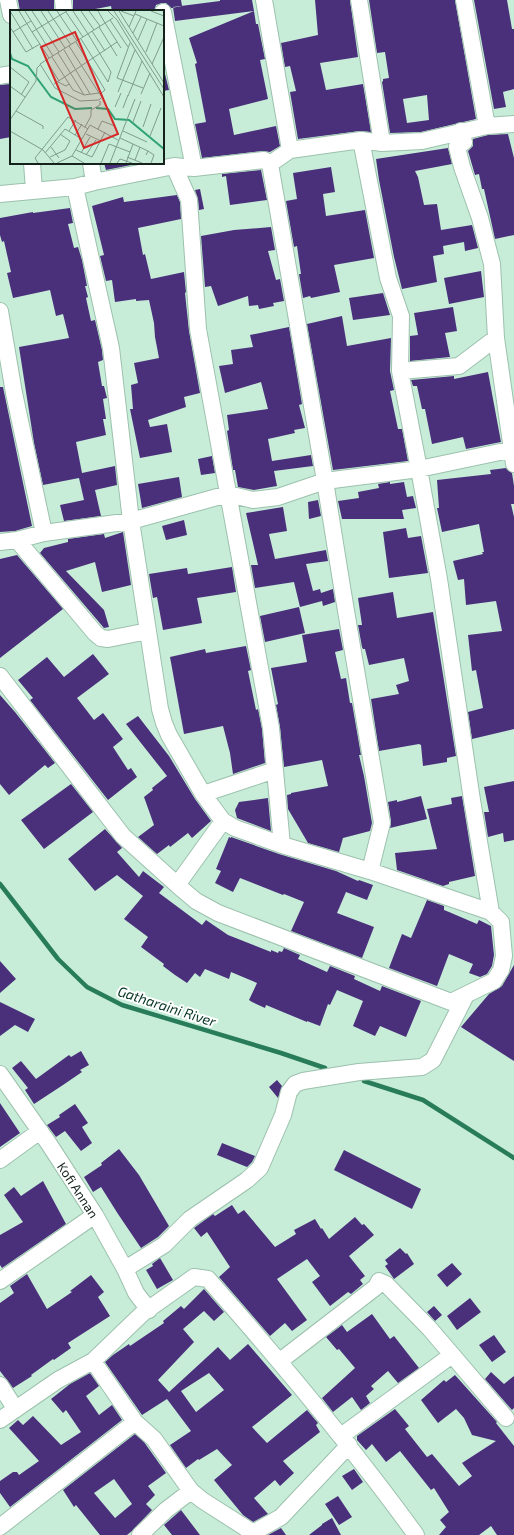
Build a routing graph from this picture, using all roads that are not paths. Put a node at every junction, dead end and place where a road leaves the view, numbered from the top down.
1 (8, 0) edge
2 (62, 0) edge
3 (160, 0) edge
4 (264, 0) edge
5 (359, 0) edge
6 (464, 0) edge
7 (10, 10) edge
8 (64, 10) edge
9 (163, 10) edge
10 (164, 16) edge
11 (10, 74) edge
12 (0, 76) edge
13 (514, 124) edge
14 (487, 126) junction
15 (461, 131) junction
16 (361, 140) junction
17 (382, 143) junction
18 (290, 150) junction
19 (32, 164) edge
20 (91, 164) edge
21 (270, 164) junction
22 (174, 166) junction
23 (194, 168) junction
24 (94, 182) junction
25 (76, 187) junction
26 (34, 190) junction
27 (0, 194) edge
28 (0, 311) edge
29 (496, 338) junction
30 (400, 371) junction
31 (513, 454) edge
32 (420, 469) junction
33 (325, 480) junction
34 (228, 494) junction
35 (132, 521) junction
36 (44, 533) junction
37 (17, 540) junction
38 (0, 542) edge
39 (148, 631) junction
40 (0, 676) edge
41 (275, 770) junction
42 (203, 794) junction
43 (223, 821) junction
44 (282, 845) junction
45 (370, 871) junction
46 (177, 885) junction
47 (502, 920) edge
48 (509, 958) edge
49 (465, 997) junction
50 (0, 1074) edge
51 (40, 1131) junction
52 (0, 1160) edge
53 (95, 1215) junction
54 (125, 1269) junction
55 (0, 1281) edge
56 (149, 1310) junction
57 (452, 1355) junction
58 (93, 1361) junction
59 (280, 1361) junction
60 (0, 1385) edge
61 (15, 1408) junction
62 (506, 1418) dead end
63 (0, 1420) edge
64 (135, 1422) junction
65 (345, 1441) junction
66 (191, 1491) junction
67 (0, 1527) edge
68 (250, 1534) edge
69 (140, 1535) edge
70 (416, 1535) edge

1 - 7 street
2 - 8 street
3 - 9 street
4 - 18 street
5 - 17 street
6 - 14 street
10 - 23 street
11 - 12 street
13 - 14 street
14 - 15 street
15 - 17 street
15 - 29 street
16 - 17 street
16 - 18 street
16 - 30 street
18 - 21 street
19 - 26 street
20 - 24 street
21 - 23 street
21 - 33 street
22 - 23 street
22 - 24 street
22 - 34 street
24 - 25 street
25 - 26 street
25 - 35 street
26 - 27 street
28 - 36 street
29 - 30 street
29 - 31 street
30 - 32 street
31 - 32 street
32 - 33 street
32 - 47 street
33 - 34 street
33 - 45 street
34 - 35 street
34 - 41 street
35 - 36 street
35 - 39 street
36 - 37 street
37 - 38 street
37 - 39 street
39 - 42 street
40 - 46 street
41 - 42 street
41 - 44 street
42 - 43 street
43 - 44 street
43 - 46 street
44 - 45 street
45 - 47 street
46 - 49 street
47 - 48 street
48 - 49 street
49 - 54 street
50 - 51 street, Kofi Annan
51 - 52 street
51 - 53 street, Kofi Annan
53 - 54 street, Kofi Annan
53 - 55 street
54 - 56 street, Kofi Annan
56 - 58 street
56 - 59 street
57 - 59 street
57 - 62 street
57 - 65 street
58 - 61 street
58 - 64 street
59 - 65 street
60 - 61 street
61 - 63 street
64 - 66 street
64 - 67 street
65 - 68 street
65 - 70 street
66 - 68 street
66 - 69 street

